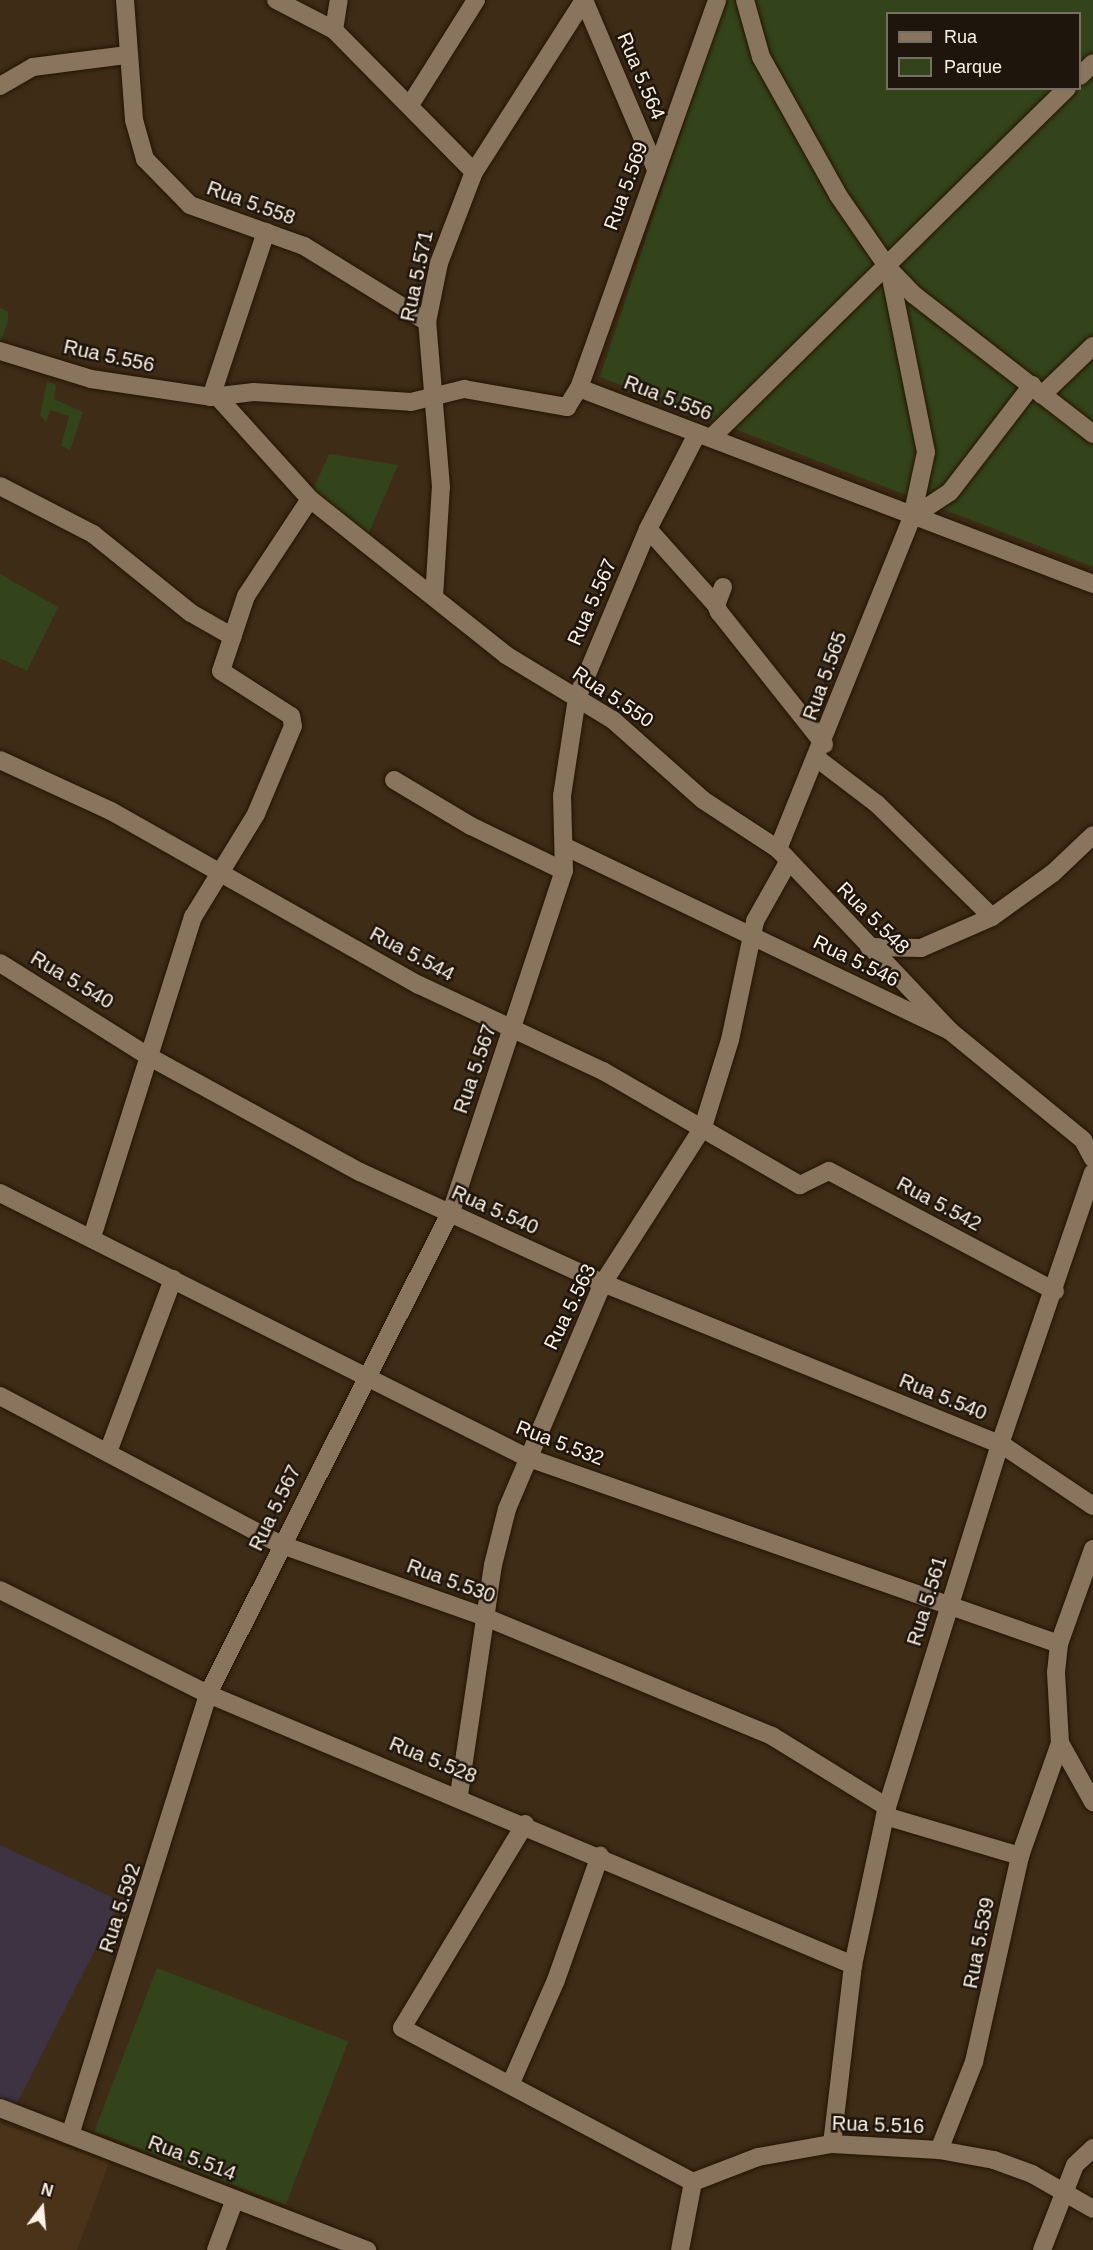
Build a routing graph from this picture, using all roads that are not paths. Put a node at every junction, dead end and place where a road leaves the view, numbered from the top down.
1 (124, 0) edge
2 (276, 0) edge
3 (339, 0) edge
4 (476, 0) edge
5 (584, 0) edge
6 (717, 0) edge
7 (745, 0) edge
8 (334, 30) junction
9 (127, 55) junction
10 (1093, 63) edge
11 (1081, 75) edge
12 (0, 86) edge
13 (1065, 90) edge
14 (410, 105) junction
15 (656, 170) junction
16 (474, 172) junction
17 (266, 232) junction
18 (889, 269) junction
19 (427, 322) junction
20 (1093, 346) edge
21 (0, 351) edge
22 (579, 388) junction
23 (1037, 390) junction
24 (214, 396) junction
25 (435, 400) junction
26 (1093, 434) edge
27 (704, 436) junction
28 (0, 486) edge
29 (310, 499) junction
30 (912, 517) junction
31 (648, 529) junction
32 (1093, 584) edge
33 (723, 587) dead end
34 (434, 597) junction
35 (716, 605) junction
36 (233, 637) junction
37 (577, 698) junction
38 (821, 751) junction
39 (0, 760) edge
40 (394, 780) dead end
41 (1093, 835) edge
42 (568, 848) junction
43 (782, 857) junction
44 (564, 871) junction
45 (222, 873) junction
46 (992, 917) junction
47 (752, 935) junction
48 (869, 947) junction
49 (0, 963) edge
50 (512, 1029) junction
51 (950, 1031) junction
52 (146, 1055) junction
53 (703, 1127) junction
54 (1093, 1159) edge
55 (1093, 1173) edge
56 (805, 1186) joint
57 (0, 1193) edge
58 (449, 1215) junction
59 (92, 1238) junction
60 (173, 1280) junction
61 (603, 1283) junction
62 (1055, 1291) junction
63 (364, 1379) junction
64 (0, 1396) edge
65 (1000, 1444) junction
66 (108, 1452) junction
67 (526, 1456) junction
68 (1093, 1506) edge
69 (282, 1545) junction
70 (1093, 1549) edge
71 (0, 1590) edge
72 (951, 1605) junction
73 (485, 1617) junction
74 (1059, 1644) junction
75 (208, 1694) junction
76 (1060, 1743) junction
77 (459, 1795) junction
78 (1093, 1802) edge
79 (886, 1811) junction
80 (525, 1824) junction
81 (600, 1856) junction
82 (1020, 1856) junction
83 (853, 1965) junction
84 (511, 2083) junction
85 (0, 2108) edge
86 (70, 2135) junction
87 (832, 2144) junction
88 (1093, 2148) edge
89 (939, 2150) junction
90 (693, 2182) junction
91 (1065, 2190) junction
92 (235, 2199) junction
93 (1093, 2209) edge
94 (216, 2250) edge
95 (367, 2250) edge
96 (680, 2250) edge
97 (1042, 2250) edge

1 - 9 street, Rua 5.558
2 - 8 street
3 - 8 street
4 - 14 street
5 - 15 street, Rua 5.564
5 - 16 street, Rua 5.571
6 - 15 street, Rua 5.569
7 - 18 street
8 - 14 street
9 - 12 street
9 - 17 street, Rua 5.558
10 - 11 street
13 - 18 street, Rua 5.567
14 - 16 street
15 - 22 street, Rua 5.569
16 - 19 street, Rua 5.571
17 - 19 street, Rua 5.558
17 - 24 street
18 - 23 street
18 - 27 street, Rua 5.567
18 - 30 street, Rua 5.565
19 - 25 street, Rua 5.571
20 - 23 street
21 - 24 street, Rua 5.556
22 - 25 street, Rua 5.556
22 - 27 street, Rua 5.556
23 - 26 street
23 - 30 street
24 - 25 street, Rua 5.556
24 - 29 street, Rua 5.550
25 - 34 street, Rua 5.571
27 - 30 street, Rua 5.556
27 - 31 street, Rua 5.567
28 - 36 street
29 - 34 street, Rua 5.550
29 - 36 street
30 - 32 street, Rua 5.556
30 - 38 street, Rua 5.565
31 - 35 street
31 - 37 street, Rua 5.567
33 - 35 street
34 - 37 street, Rua 5.550
35 - 38 street
36 - 45 street
37 - 42 street, Rua 5.567
37 - 43 street, Rua 5.550
38 - 43 street, Rua 5.565
38 - 46 street
39 - 45 street, Rua 5.544
40 - 44 street
41 - 46 street
42 - 44 street, Rua 5.567
42 - 47 street, Rua 5.546
43 - 47 street, Rua 5.563
43 - 48 street, Rua 5.548
44 - 50 street, Rua 5.567
45 - 50 street, Rua 5.544
45 - 52 street
46 - 48 street
47 - 51 street, Rua 5.546
47 - 53 street, Rua 5.563
48 - 51 street, Rua 5.548
49 - 52 street, Rua 5.540
50 - 53 street, Rua 5.544
50 - 58 street, Rua 5.567
51 - 54 street, Rua 5.546
52 - 58 street, Rua 5.540
52 - 59 street
53 - 56 street, Rua 5.544
53 - 61 street, Rua 5.563
55 - 62 street, Rua 5.561
56 - 62 street, Rua 5.542
57 - 59 street, Rua 5.532
58 - 61 street, Rua 5.540
58 - 63 street, Rua 5.567
59 - 60 street, Rua 5.532
60 - 63 street, Rua 5.532
60 - 66 street
61 - 65 street, Rua 5.540
61 - 67 street, Rua 5.563
62 - 65 street, Rua 5.561
63 - 67 street, Rua 5.532
63 - 69 street, Rua 5.567
64 - 66 street, Rua 5.530
65 - 68 street, Rua 5.540
65 - 72 street, Rua 5.561
66 - 69 street, Rua 5.530
67 - 72 street, Rua 5.532
67 - 73 street, Rua 5.563
69 - 73 street, Rua 5.530
69 - 75 street, Rua 5.567
70 - 74 street
71 - 75 street, Rua 5.528
72 - 74 street, Rua 5.532
72 - 79 street, Rua 5.561
73 - 77 street, Rua 5.563
73 - 79 street, Rua 5.530
74 - 76 street
75 - 77 street, Rua 5.528
75 - 86 street, Rua 5.592
76 - 78 street
76 - 82 street, Rua 5.539
77 - 80 street, Rua 5.528
79 - 82 street, Rua 5.530
79 - 83 street, Rua 5.561
80 - 81 street, Rua 5.528
80 - 84 street
81 - 83 street, Rua 5.528
81 - 84 street
82 - 89 street, Rua 5.539
83 - 87 street, Rua 5.561
84 - 90 street
85 - 86 street, Rua 5.514
86 - 92 street, Rua 5.514
87 - 89 street, Rua 5.516
87 - 90 street, Rua 5.516
88 - 91 street
89 - 91 street, Rua 5.516
90 - 96 street
91 - 93 street, Rua 5.516
91 - 97 street
92 - 94 street
92 - 95 street, Rua 5.514

